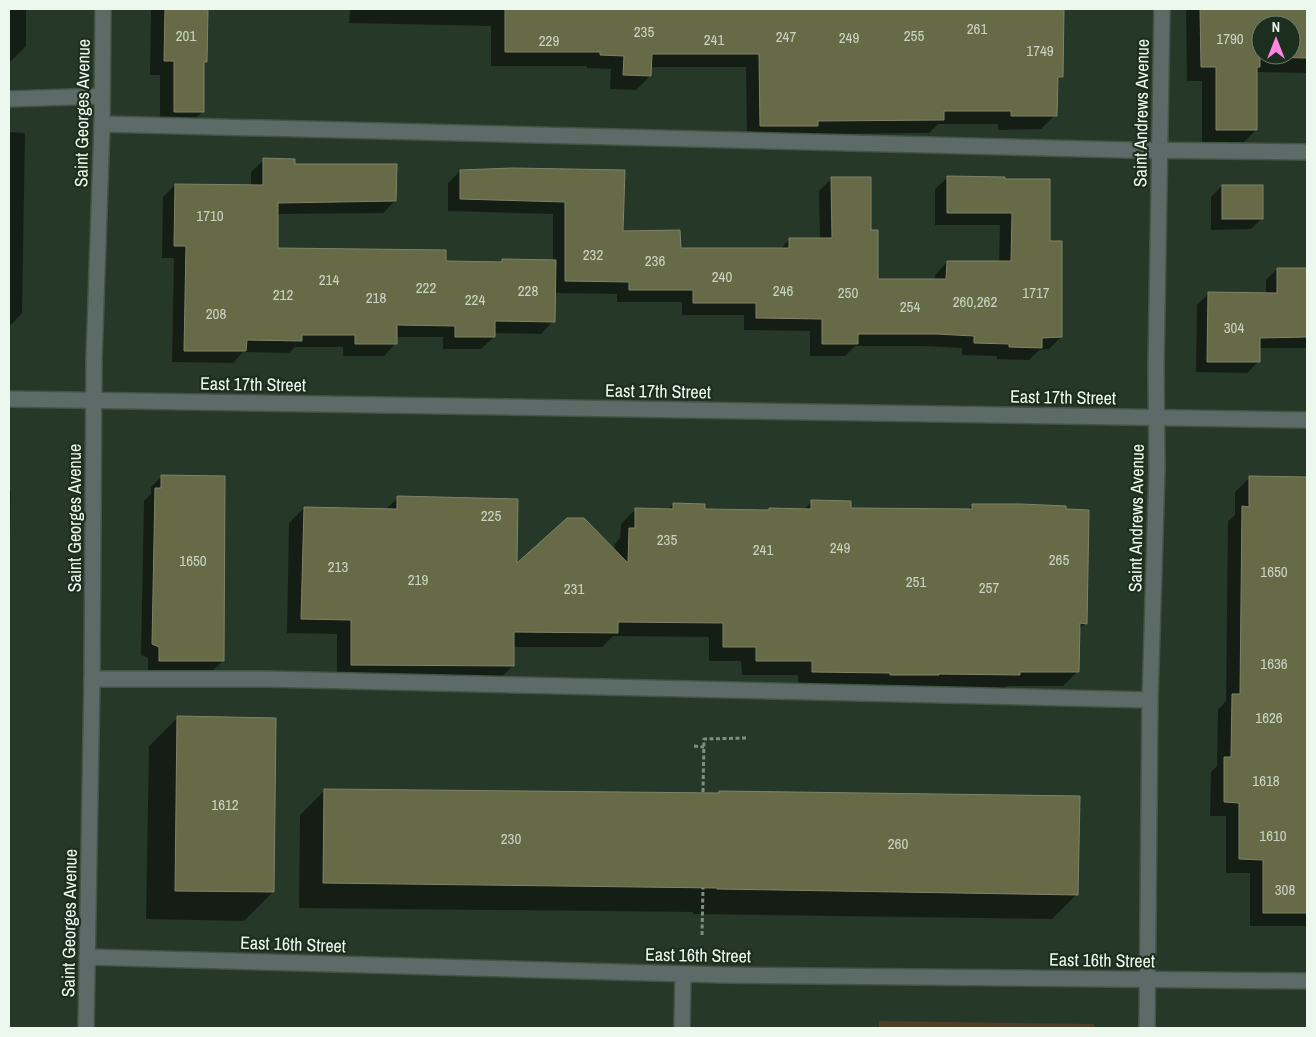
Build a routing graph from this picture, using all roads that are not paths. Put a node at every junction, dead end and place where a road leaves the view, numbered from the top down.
1 (102, 9) edge
2 (1162, 9) edge
3 (102, 96) junction
4 (9, 99) edge
5 (102, 124) junction
6 (1159, 150) junction
7 (1307, 152) edge
8 (9, 399) edge
9 (93, 400) junction
10 (1156, 418) junction
11 (1307, 420) edge
12 (92, 679) junction
13 (1150, 700) junction
14 (87, 957) junction
15 (683, 974) junction
16 (1148, 979) junction
17 (1307, 981) edge
18 (86, 1028) edge
19 (682, 1028) edge
20 (1147, 1028) edge

1 - 3 street, Saint Georges Avenue
2 - 6 street, Saint Andrews Avenue
3 - 4 street
3 - 5 street, Saint Georges Avenue
5 - 6 street
5 - 9 street, Saint Georges Avenue
6 - 7 street
6 - 10 street, Saint Andrews Avenue
8 - 9 street, East 17th Street
9 - 10 street, East 17th Street
9 - 12 street, Saint Georges Avenue
10 - 11 street, East 17th Street
10 - 13 street, Saint Andrews Avenue
12 - 13 street
12 - 14 street, Saint Georges Avenue
13 - 16 street, Saint Andrews Avenue
14 - 15 street, East 16th Street
14 - 18 street, Saint Georges Avenue
15 - 16 street, East 16th Street
15 - 19 street
16 - 17 street, East 16th Street
16 - 20 street, Saint Andrews Avenue

